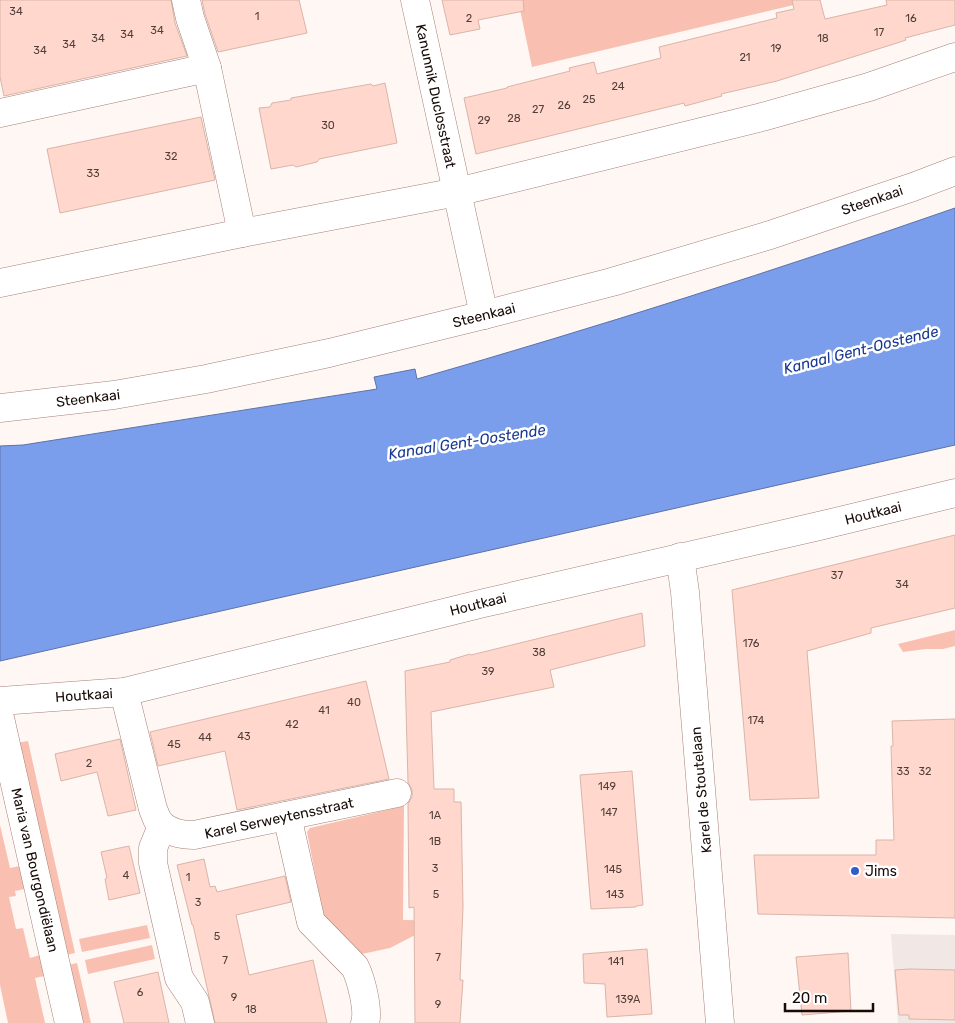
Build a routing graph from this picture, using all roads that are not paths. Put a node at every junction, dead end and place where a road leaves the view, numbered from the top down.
1 (186, 0) edge
2 (415, 0) edge
3 (955, 58) edge
4 (207, 68) junction
5 (0, 113) edge
6 (955, 171) edge
7 (457, 192) junction
8 (242, 233) junction
9 (0, 283) edge
10 (484, 315) junction
11 (0, 408) edge
12 (955, 493) edge
13 (680, 557) junction
14 (124, 692) junction
15 (0, 701) edge
16 (0, 718) edge
17 (397, 793) dead end
18 (287, 816) junction
19 (162, 826) junction
20 (69, 1023) edge
21 (200, 1023) edge
22 (365, 1023) edge
23 (720, 1023) edge

1 - 4 street
2 - 7 street, Kanunnik Duclosstraat
3 - 7 street
4 - 5 street
4 - 8 street
6 - 10 street, Steenkaai
7 - 8 street
7 - 10 street, Kanunnik Duclosstraat
8 - 9 street
10 - 11 street, Steenkaai
12 - 13 street, Houtkaai
13 - 14 street, Houtkaai
13 - 23 street, Karel de Stoutelaan
14 - 15 street, Houtkaai
14 - 19 street
16 - 20 street, Maria van Bourgondiëlaan
17 - 18 street, Karel Serweytensstraat
18 - 19 street, Karel Serweytensstraat
18 - 22 street
19 - 21 street

